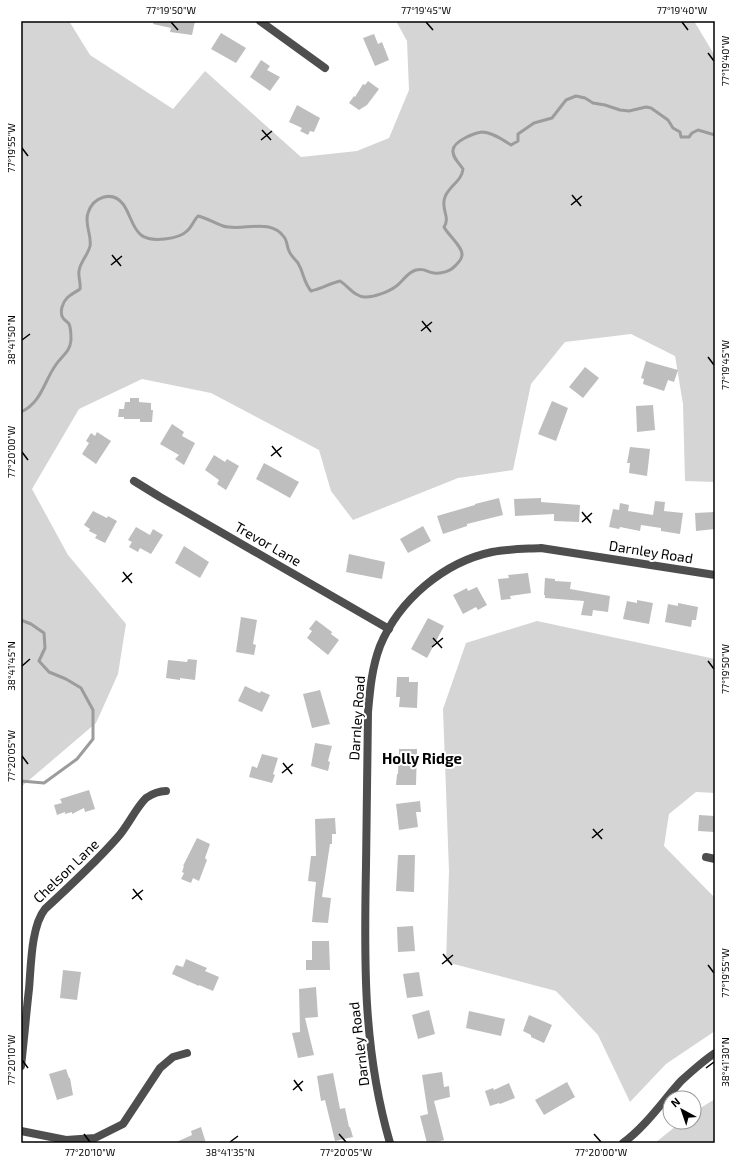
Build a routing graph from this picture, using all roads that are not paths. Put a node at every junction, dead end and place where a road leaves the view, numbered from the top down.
1 (260, 21) edge
2 (325, 68) dead end
3 (134, 481) dead end
4 (715, 575) edge
5 (389, 629) junction
6 (166, 791) dead end
7 (706, 857) dead end
8 (715, 859) edge
9 (187, 1053) dead end
10 (715, 1053) edge
11 (21, 1066) edge
12 (21, 1131) edge
13 (390, 1143) edge
14 (623, 1143) edge

1 - 2 street
3 - 5 street, Trevor Lane
4 - 5 street, Darnley Road
5 - 13 street, Darnley Road
6 - 11 street, Chelson Lane
7 - 8 street
9 - 12 street
10 - 14 street

